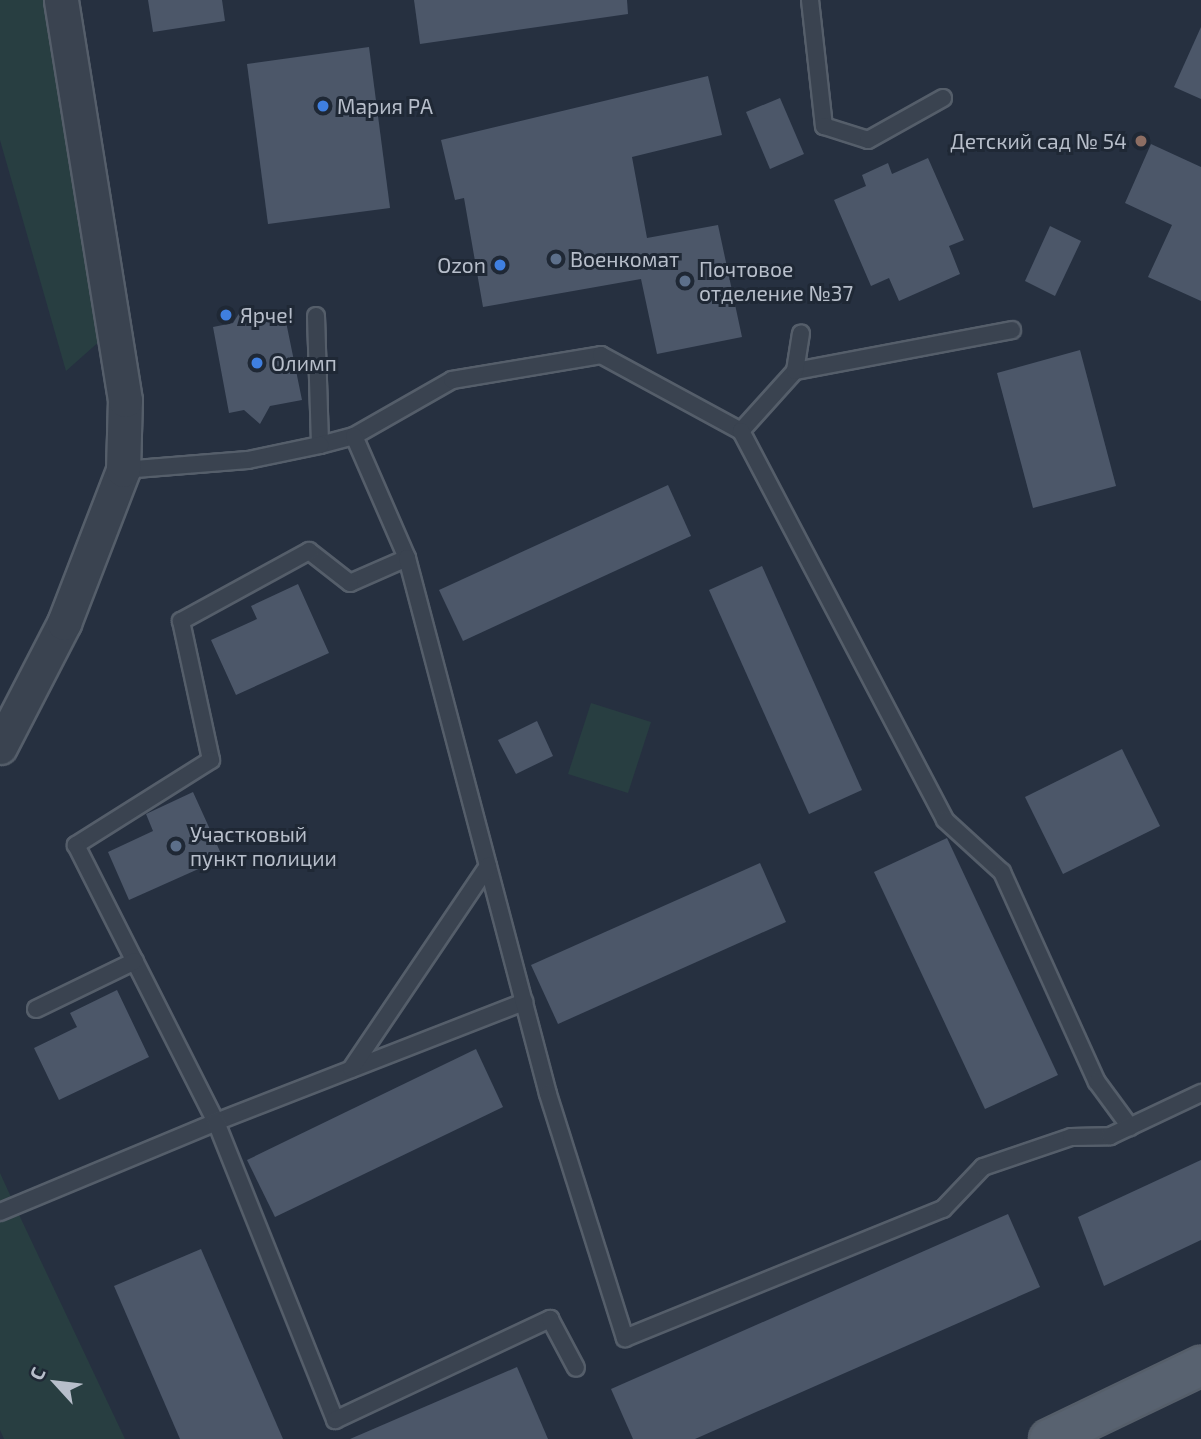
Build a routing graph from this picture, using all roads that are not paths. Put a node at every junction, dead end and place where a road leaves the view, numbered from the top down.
1 (61, 0) edge
2 (810, 0) edge
3 (943, 98) dead end
4 (316, 316) dead end
5 (1012, 330) dead end
6 (801, 333) dead end
7 (795, 371) junction
8 (741, 431) junction
9 (354, 436) junction
10 (320, 445) junction
11 (123, 470) junction
12 (407, 558) junction
13 (0, 747) edge
14 (488, 866) junction
15 (135, 961) junction
16 (524, 1002) junction
17 (36, 1009) dead end
18 (351, 1069) junction
19 (1201, 1093) edge
20 (216, 1122) junction
21 (1130, 1127) junction
22 (0, 1212) edge
23 (1201, 1366) edge
24 (576, 1368) dead end
25 (1049, 1439) edge

1 - 11 street
2 - 3 lane
4 - 10 lane
5 - 7 lane
6 - 7 lane
7 - 8 lane
8 - 9 lane
8 - 21 lane
9 - 10 lane
9 - 12 lane
10 - 11 lane
11 - 13 street
12 - 14 lane
12 - 15 lane
14 - 16 lane
14 - 18 lane
15 - 17 lane
15 - 20 lane
16 - 18 lane
16 - 21 lane
18 - 20 lane
19 - 21 lane
20 - 22 lane
20 - 24 lane
23 - 25 main road

